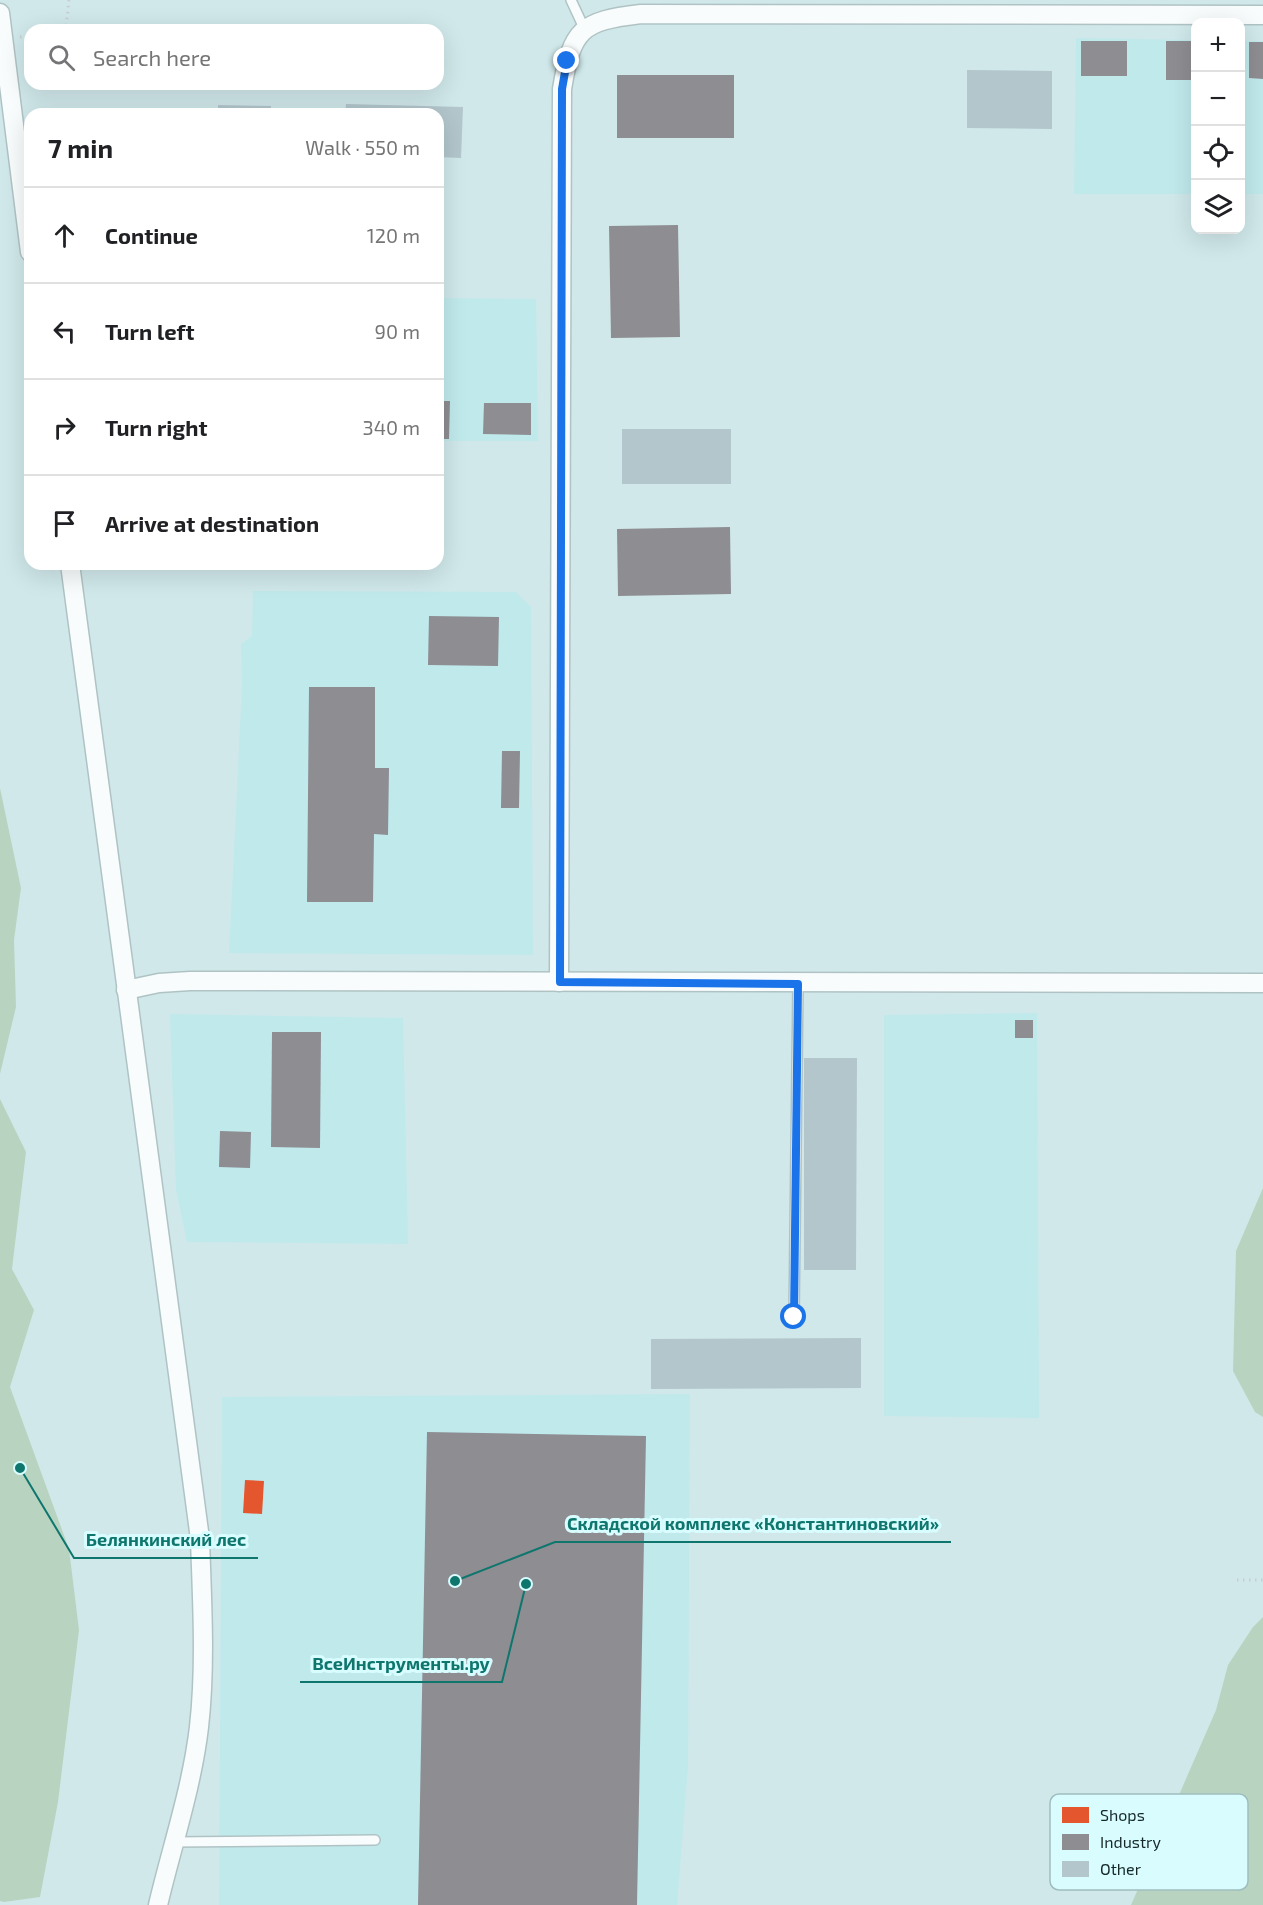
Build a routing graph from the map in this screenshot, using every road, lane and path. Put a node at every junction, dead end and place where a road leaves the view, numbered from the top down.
1 (69, 0) edge
2 (572, 0) edge
3 (0, 13) edge
4 (1263, 15) edge
5 (66, 24) edge
6 (584, 28) junction
7 (24, 204) edge
8 (71, 570) edge
9 (560, 982) junction
10 (1263, 983) edge
11 (798, 984) junction
12 (126, 990) junction
13 (794, 1317) dead end
14 (1237, 1580) dead end
15 (1263, 1580) edge
16 (375, 1840) dead end
17 (173, 1842) junction
18 (158, 1905) edge

1 - 5 path
2 - 6 lane
3 - 7 street
4 - 6 street
6 - 9 street
8 - 12 street
9 - 11 street
9 - 12 street
10 - 11 street
11 - 13 lane
12 - 17 street
14 - 15 path
16 - 17 lane
17 - 18 street

